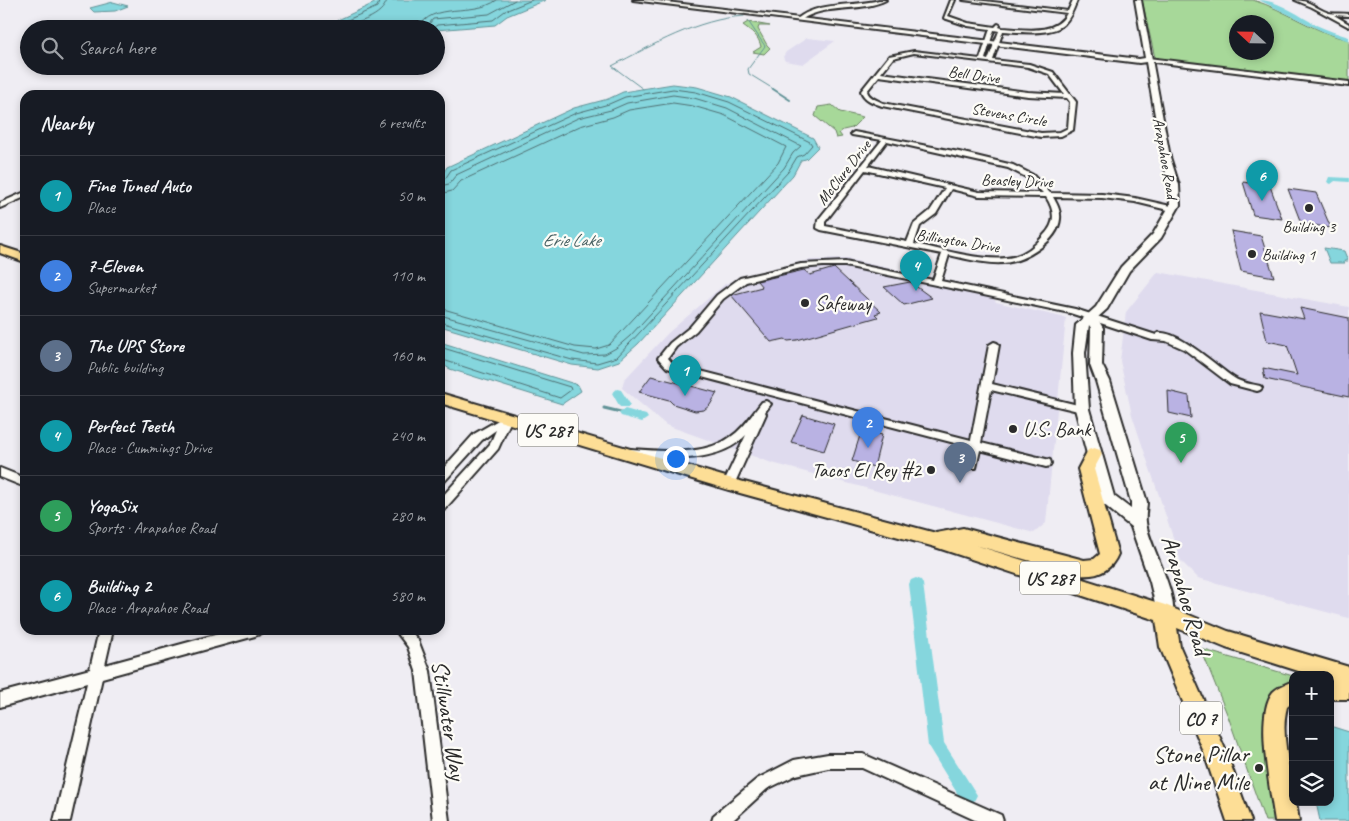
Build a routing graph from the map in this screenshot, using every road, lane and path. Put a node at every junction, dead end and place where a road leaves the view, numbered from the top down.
1 (636, 0) edge
2 (884, 0) edge
3 (953, 0) edge
4 (964, 0) edge
5 (1075, 0) edge
6 (1138, 0) edge
7 (1297, 0) edge
8 (849, 7) junction
9 (856, 10) dead end
10 (817, 11) junction
11 (1070, 12) junction
12 (1329, 14) junction
13 (1349, 15) edge
14 (799, 19) junction
15 (807, 20) junction
16 (998, 26) junction
17 (1349, 26) edge
18 (988, 41) junction
19 (996, 42) junction
20 (982, 60) junction
21 (1148, 60) junction
22 (990, 61) junction
23 (877, 74) junction
24 (1349, 84) edge
25 (1068, 96) junction
26 (854, 134) dead end
27 (886, 139) junction
28 (862, 167) junction
29 (948, 188) junction
30 (1048, 195) junction
31 (20, 196) edge
32 (0, 206) edge
33 (1172, 209) junction
34 (821, 222) joint
35 (909, 246) junction
36 (0, 249) edge
37 (946, 253) junction
38 (20, 256) edge
39 (936, 283) junction
40 (1090, 317) junction
41 (994, 345) dead end
42 (986, 386) junction
43 (1257, 388) dead end
44 (771, 392) junction
45 (445, 399) edge
46 (766, 404) junction
47 (1082, 409) junction
48 (508, 418) junction
49 (976, 446) junction
50 (624, 453) junction
51 (1094, 454) junction
52 (1046, 463) dead end
53 (972, 465) dead end
54 (0, 472) edge
55 (445, 473) edge
56 (20, 481) edge
57 (729, 484) junction
58 (445, 501) edge
59 (1138, 523) junction
60 (935, 540) junction
61 (1165, 614) junction
62 (105, 635) edge
63 (237, 635) edge
64 (406, 635) edge
65 (97, 675) junction
66 (1349, 677) edge
67 (1334, 689) edge
68 (1349, 689) edge
69 (1289, 693) edge
70 (0, 700) edge
71 (62, 821) edge
72 (441, 821) edge
73 (720, 821) edge
74 (995, 821) edge
75 (1239, 821) edge
76 (1287, 821) edge

1 - 14 main road
2 - 8 street
3 - 16 street
4 - 11 street
5 - 11 street
6 - 21 main road, Arapahoe Road
7 - 12 street
8 - 9 street
8 - 10 street
10 - 14 street
10 - 15 street
11 - 16 street
12 - 13 street
12 - 17 street
14 - 15 main road
15 - 18 main road
16 - 18 street
16 - 19 street
18 - 19 main road
18 - 20 street
19 - 21 main road
19 - 22 street
20 - 22 street, Stevens Circle
20 - 23 street, Stevens Circle
21 - 24 street
21 - 33 main road, Arapahoe Road
22 - 25 street, Stevens Circle
23 - 25 street, Bell Drive
23 - 25 street, Stevens Circle
26 - 27 street, Billington Drive
27 - 28 street, McClure Drive
27 - 30 street, Billington Drive
28 - 29 street, Beasley Drive
28 - 34 street, McClure Drive
29 - 30 street, Beasley Drive
29 - 35 street
30 - 33 street, Beasley Drive
30 - 37 street, Billington Drive
31 - 32 street
33 - 40 main road, Arapahoe Road
34 - 35 street, Billington Drive
35 - 37 street, Billington Drive
36 - 38 main road
37 - 39 street
39 - 40 street
39 - 44 street
40 - 43 street
40 - 47 main road, Arapahoe Road
40 - 59 main road, Arapahoe Road
41 - 42 street
42 - 47 street
42 - 49 street
44 - 46 street
44 - 49 street
45 - 48 main road, US 287
46 - 50 street
46 - 57 street
47 - 51 main road, Arapahoe Road
48 - 50 main road, US 287
48 - 55 street
48 - 58 street
49 - 52 street
49 - 53 street
50 - 57 main road, US 287
51 - 59 main road, Arapahoe Road
51 - 60 main road
54 - 56 street
57 - 60 main road, US 287
59 - 61 main road, Arapahoe Road
60 - 61 main road, US 287
61 - 66 main road, US 287
61 - 75 main road, Arapahoe Road / CO 7
62 - 65 street
63 - 65 street
64 - 72 street, Stillwater Way
65 - 70 street
65 - 71 street
67 - 68 main road
69 - 76 main road
73 - 74 street

